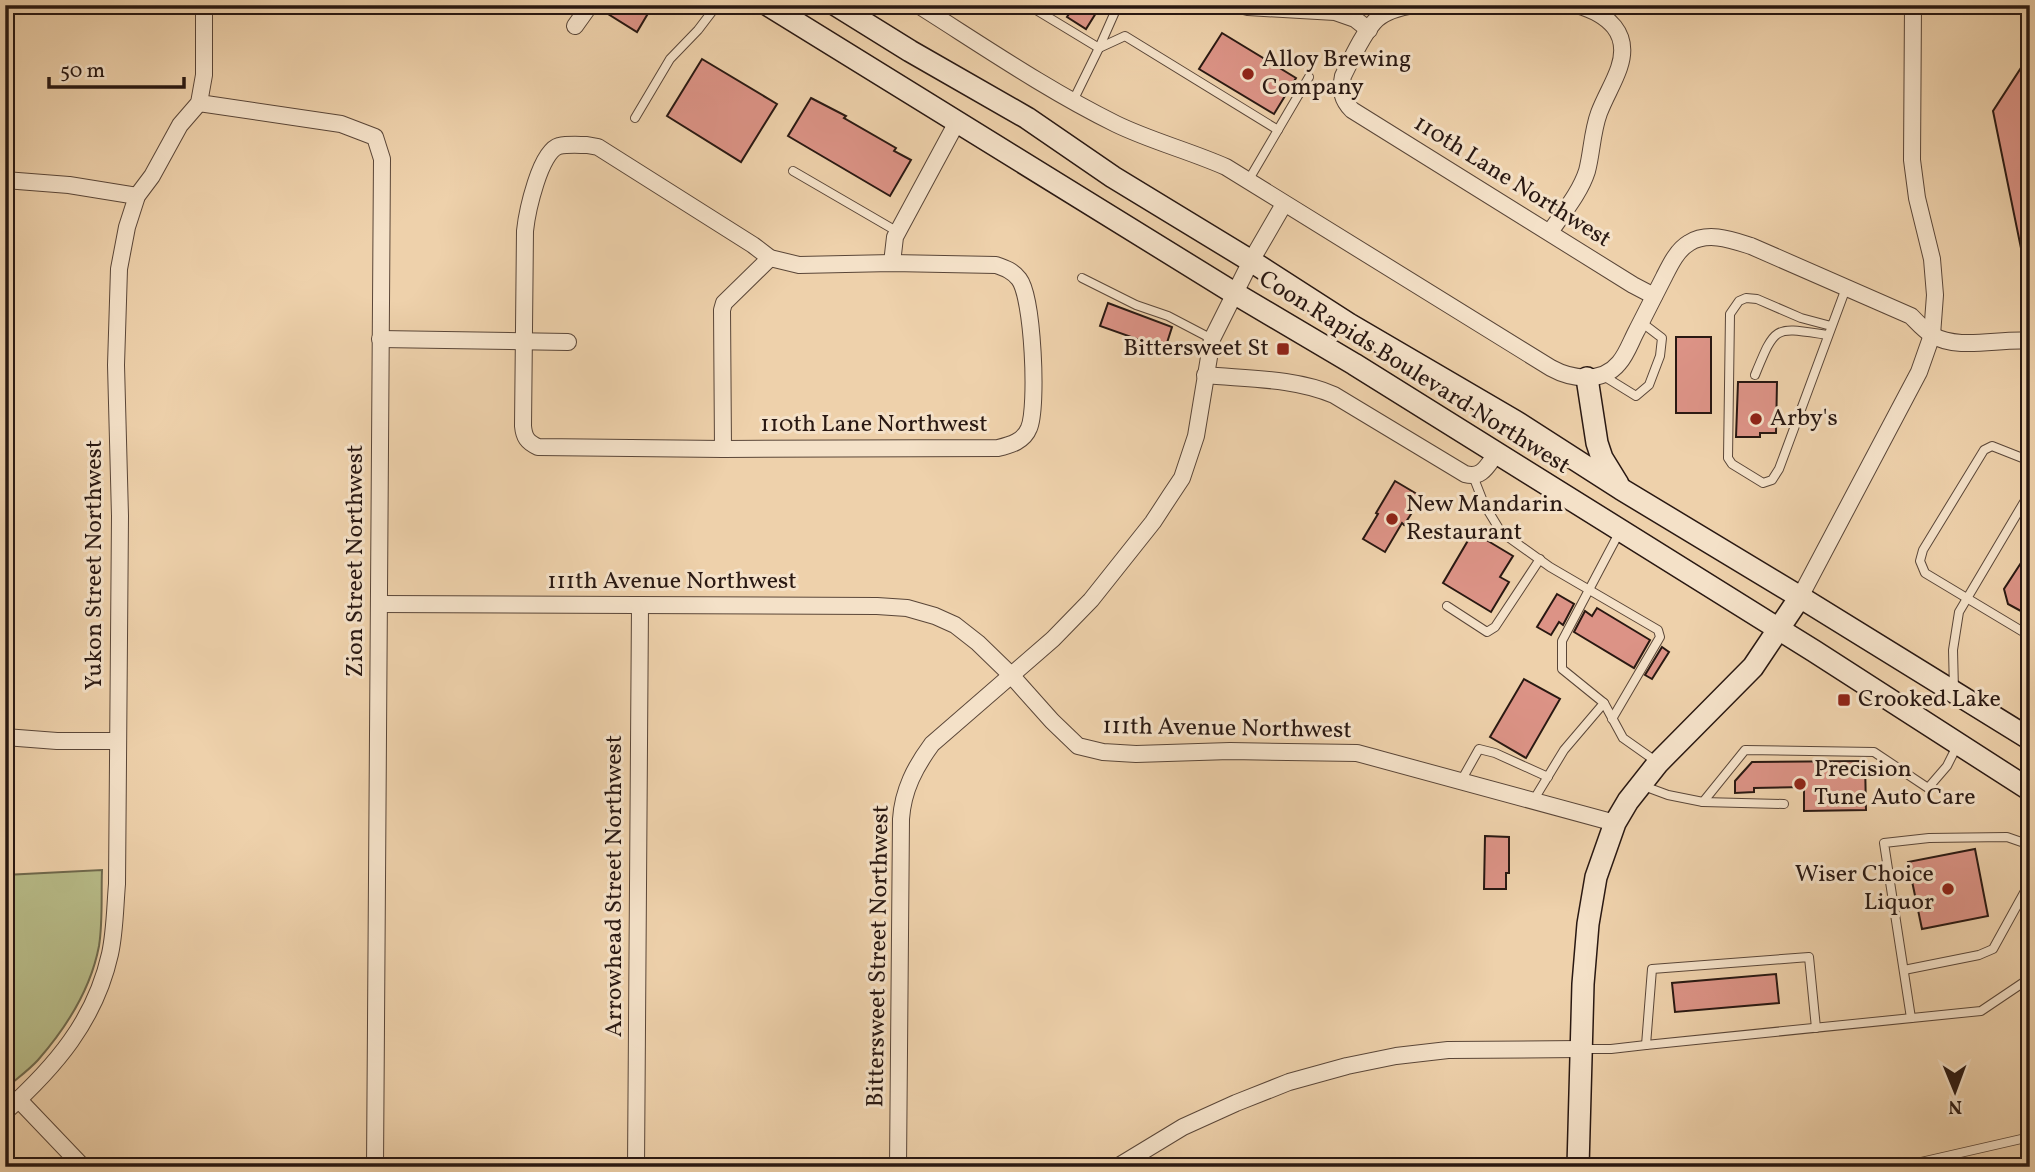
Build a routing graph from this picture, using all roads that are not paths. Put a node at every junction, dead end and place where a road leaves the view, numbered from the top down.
1 (204, 5) edge
2 (590, 5) edge
3 (717, 5) edge
4 (768, 5) edge
5 (836, 5) edge
6 (918, 5) edge
7 (1028, 5) edge
8 (1118, 5) edge
9 (1240, 5) edge
10 (1413, 5) edge
11 (1577, 5) edge
12 (1913, 5) edge
13 (575, 26) dead end
14 (1368, 30) junction
15 (1099, 48) junction
16 (1309, 77) dead end
17 (1073, 101) junction
18 (199, 103) junction
19 (635, 118) dead end
20 (957, 122) junction
21 (1278, 130) junction
22 (793, 170) dead end
23 (5, 180) edge
24 (1248, 181) junction
25 (137, 196) junction
26 (1284, 204) junction
27 (898, 232) junction
28 (1550, 232) junction
29 (770, 258) junction
30 (1251, 261) junction
31 (892, 264) junction
32 (1082, 278) dead end
33 (1846, 288) junction
34 (1234, 293) junction
35 (1654, 296) junction
36 (1641, 322) junction
37 (1830, 331) junction
38 (1932, 335) junction
39 (380, 339) junction
40 (1212, 339) junction
41 (524, 341) junction
42 (2030, 341) edge
43 (568, 342) dead end
44 (1205, 375) junction
45 (1755, 375) dead end
46 (1594, 376) junction
47 (723, 449) junction
48 (1496, 454) junction
49 (2030, 461) edge
50 (1474, 476) junction
51 (1621, 489) junction
52 (2030, 492) edge
53 (1620, 531) junction
54 (1540, 559) junction
55 (1590, 589) junction
56 (1800, 597) junction
57 (1966, 597) junction
58 (379, 604) junction
59 (640, 605) junction
60 (1447, 606) dead end
61 (1779, 630) junction
62 (2030, 636) edge
63 (1011, 675) junction
64 (1954, 692) junction
65 (1604, 703) junction
66 (1612, 719) junction
67 (5, 737) edge
68 (2030, 739) edge
69 (116, 741) junction
70 (1958, 744) junction
71 (1658, 763) junction
72 (1548, 777) junction
73 (1461, 781) junction
74 (1641, 785) junction
75 (2030, 790) edge
76 (1533, 801) junction
77 (1703, 802) junction
78 (1784, 804) dead end
79 (1615, 823) junction
80 (2030, 845) edge
81 (2030, 882) edge
82 (1904, 970) junction
83 (2030, 978) edge
84 (1911, 1018) junction
85 (1816, 1028) junction
86 (1646, 1045) junction
87 (1580, 1049) junction
88 (19, 1100) junction
89 (5, 1112) edge
90 (2030, 1137) edge
91 (1135, 1162) edge
92 (83, 1167) edge
93 (375, 1167) edge
94 (636, 1167) edge
95 (898, 1167) edge
96 (1117, 1167) edge
97 (1578, 1167) edge
98 (1899, 1167) edge

1 - 18 street
2 - 13 street
3 - 19 lane
4 - 20 main road, Coon Rapids Boulevard Northwest
5 - 30 main road, Coon Rapids Boulevard Northwest
6 - 17 street
7 - 15 lane
8 - 15 lane
9 - 14 street
10 - 14 street
11 - 28 street
12 - 38 street
14 - 28 street, 110th Lane Northwest
15 - 17 lane
15 - 21 lane
16 - 21 lane
17 - 24 street
18 - 25 street, Yukon Street Northwest
18 - 39 street, Zion Street Northwest
20 - 27 street
20 - 34 main road, Coon Rapids Boulevard Northwest
21 - 24 lane
22 - 27 lane
23 - 25 street
24 - 26 street
25 - 69 street, Yukon Street Northwest
26 - 30 street, Bittersweet Street Northwest
26 - 46 street
27 - 31 street
28 - 35 street, 110th Lane Northwest
29 - 31 street, 110th Lane Northwest
29 - 41 street, 110th Lane Northwest
29 - 47 street
30 - 34 street, Bittersweet Street Northwest
30 - 51 main road, Coon Rapids Boulevard Northwest
31 - 47 street, 110th Lane Northwest
32 - 40 lane
33 - 35 street
33 - 37 lane
33 - 38 street
34 - 40 street, Bittersweet Street Northwest
34 - 48 main road, Coon Rapids Boulevard Northwest
35 - 36 street
36 - 46 street
36 - 46 lane
37 - 37 lane
37 - 45 lane
38 - 42 street
38 - 56 street
39 - 41 street
39 - 58 street, Zion Street Northwest
40 - 44 street, Bittersweet Street Northwest
41 - 43 street
41 - 47 street, 110th Lane Northwest
44 - 50 street
44 - 63 street, Bittersweet Street Northwest
46 - 51 main road
48 - 50 street
48 - 53 main road, Coon Rapids Boulevard Northwest
49 - 57 lane
50 - 54 lane
51 - 56 main road, Coon Rapids Boulevard Northwest
52 - 57 lane
53 - 55 lane
53 - 61 main road, Coon Rapids Boulevard Northwest
54 - 55 lane
54 - 60 lane
55 - 65 lane
55 - 66 lane
56 - 61 main road
56 - 64 main road, Coon Rapids Boulevard Northwest
57 - 62 lane
57 - 64 lane
58 - 59 street, 111th Avenue Northwest
58 - 93 street, Zion Street Northwest
59 - 63 street, 111th Avenue Northwest
59 - 94 street, Arrowhead Street Northwest
61 - 70 main road, Coon Rapids Boulevard Northwest
61 - 71 main road
63 - 73 street, 111th Avenue Northwest
63 - 95 street, Bittersweet Street Northwest
64 - 68 main road, Coon Rapids Boulevard Northwest
65 - 66 lane
65 - 72 lane
66 - 71 lane
67 - 69 street
69 - 88 street, Yukon Street Northwest
70 - 75 main road, Coon Rapids Boulevard Northwest
70 - 77 lane
71 - 74 main road
72 - 73 lane
72 - 76 lane
73 - 76 street, 111th Avenue Northwest
74 - 77 lane
74 - 79 main road
76 - 79 street, 111th Avenue Northwest
77 - 78 lane
79 - 87 main road
80 - 82 lane
81 - 82 lane
82 - 84 lane
83 - 84 lane
84 - 85 lane
85 - 86 lane
85 - 86 lane
86 - 87 lane
87 - 91 street
87 - 97 main road
88 - 89 street, Yukon Street Northwest
88 - 92 street
90 - 98 lane
91 - 96 street

